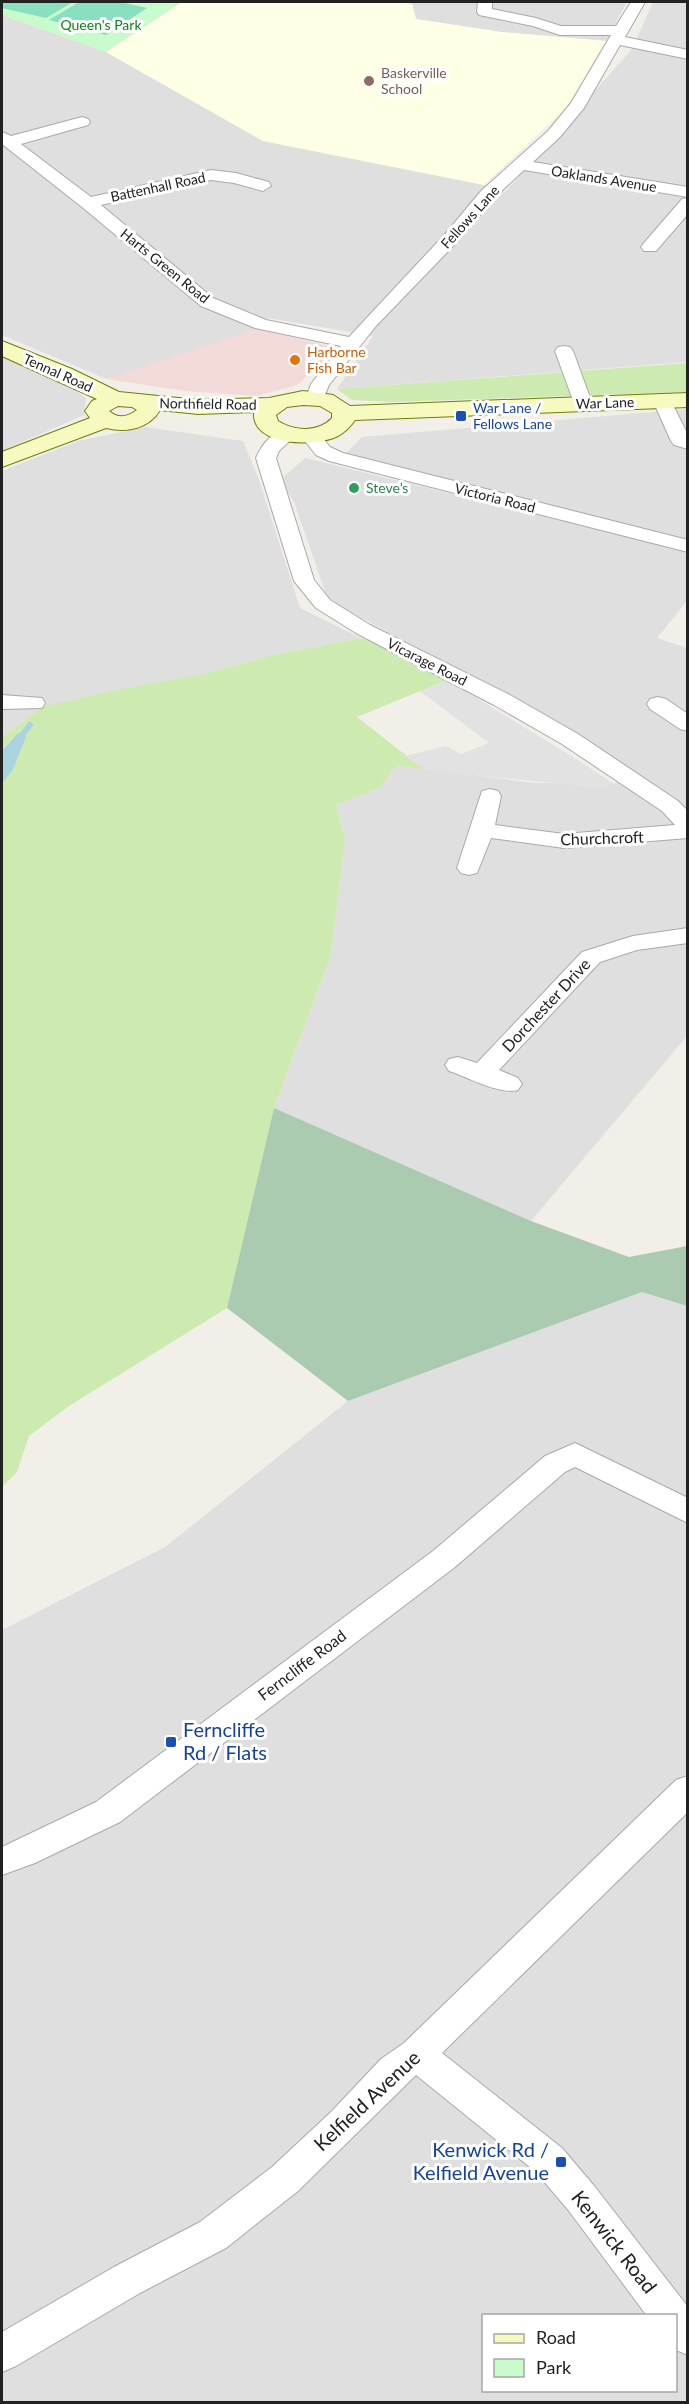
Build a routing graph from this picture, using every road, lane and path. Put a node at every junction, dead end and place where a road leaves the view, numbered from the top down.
1 (485, 2) edge
2 (638, 2) edge
3 (619, 36) junction
4 (687, 55) edge
5 (82, 122) dead end
6 (5, 139) edge
7 (521, 165) junction
8 (263, 186) dead end
9 (687, 192) edge
10 (88, 203) junction
11 (687, 203) edge
12 (650, 247) dead end
13 (354, 343) junction
14 (2, 348) edge
15 (564, 351) dead end
16 (315, 398) junction
17 (687, 400) edge
18 (662, 401) junction
19 (583, 403) junction
20 (110, 410) junction
21 (344, 413) junction
22 (275, 421) junction
23 (311, 436) junction
24 (687, 443) edge
25 (2, 460) edge
26 (687, 546) edge
27 (2, 702) edge
28 (34, 703) dead end
29 (658, 704) dead end
30 (687, 724) edge
31 (490, 796) dead end
32 (679, 801) edge
33 (687, 826) edge
34 (482, 830) junction
35 (687, 831) edge
36 (469, 868) dead end
37 (687, 935) edge
38 (458, 1065) dead end
39 (482, 1073) junction
40 (509, 1084) dead end
41 (687, 1512) edge
42 (687, 1790) edge
43 (2, 1861) edge
44 (417, 2054) junction
45 (669, 2314) edge
46 (677, 2324) edge
47 (687, 2336) edge
48 (2, 2353) edge

1 - 3 street
2 - 3 street, Fellows Lane
3 - 4 street
3 - 7 street, Fellows Lane
5 - 6 street
6 - 10 street, Harts Green Road
7 - 9 street, Oaklands Avenue
7 - 13 street, Fellows Lane
8 - 10 street, Battenhall Road
10 - 13 street, Harts Green Road
11 - 12 street
13 - 16 street, Fellows Lane
14 - 20 street, Tennal Road
15 - 19 street
16 - 21 street
16 - 22 street
17 - 18 street, War Lane
18 - 19 street, War Lane
18 - 24 street
19 - 21 street, War Lane
20 - 22 street, Northfield Road
20 - 25 street
21 - 23 street
22 - 23 street, Northfield Road
22 - 32 street, Vicarage Road
23 - 26 street, Victoria Road
27 - 28 street
29 - 30 street
31 - 34 street
32 - 33 street, Vicarage Road
34 - 35 street, Churchcroft
34 - 36 street
37 - 39 street, Dorchester Drive
38 - 39 street
39 - 40 street
41 - 43 street, Ferncliffe Road
42 - 44 street, Kelfield Avenue
44 - 45 street, Kenwick Road
44 - 48 street, Kelfield Avenue
46 - 47 street

